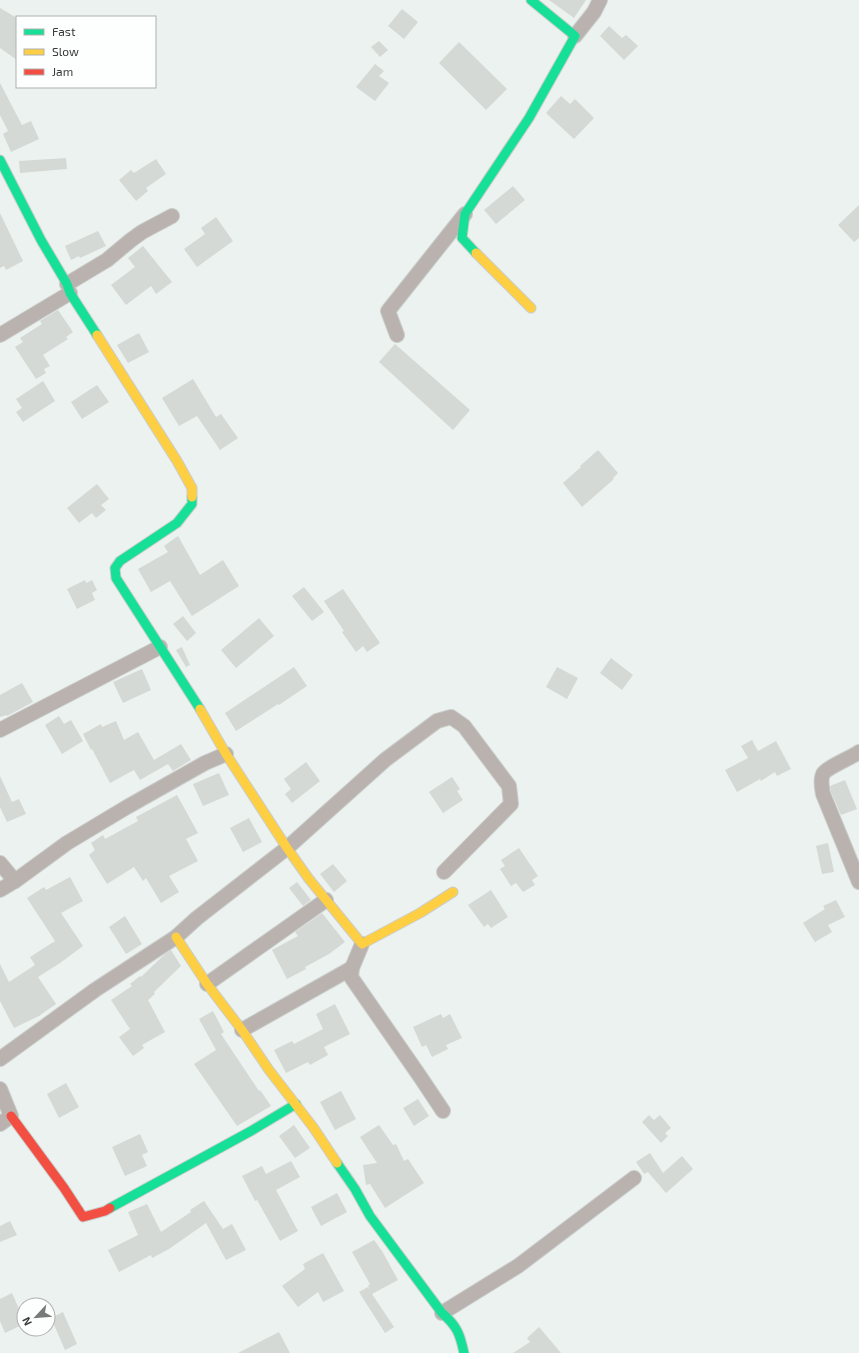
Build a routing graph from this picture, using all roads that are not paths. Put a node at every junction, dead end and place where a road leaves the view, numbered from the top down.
1 (531, 0) edge
2 (600, 0) edge
3 (575, 36) junction
4 (0, 160) edge
5 (4, 178) edge
6 (465, 214) junction
7 (172, 216) dead end
8 (69, 289) junction
9 (531, 308) dead end
10 (0, 335) edge
11 (397, 335) dead end
12 (160, 647) junction
13 (0, 730) edge
14 (859, 752) edge
15 (226, 754) junction
16 (287, 848) junction
17 (0, 863) edge
18 (444, 872) dead end
19 (15, 881) junction
20 (859, 882) edge
21 (0, 890) edge
22 (453, 892) dead end
23 (326, 900) junction
24 (176, 937) junction
25 (362, 944) junction
26 (352, 968) junction
27 (207, 984) junction
28 (242, 1030) junction
29 (0, 1059) edge
30 (0, 1089) edge
31 (296, 1104) junction
32 (443, 1111) dead end
33 (6, 1120) edge
34 (634, 1178) dead end
35 (442, 1313) junction
36 (464, 1353) edge

1 - 3 street
2 - 3 street
3 - 6 street
4 - 5 street
5 - 8 street
6 - 9 street
6 - 11 street
7 - 8 street
8 - 10 street
8 - 12 street
12 - 13 street
12 - 15 street
14 - 20 street
15 - 16 street
15 - 19 street
16 - 18 street
16 - 23 street
16 - 24 street
17 - 19 street
19 - 21 street
22 - 25 street
23 - 25 street
23 - 27 street
24 - 27 street
24 - 29 street
25 - 26 street
26 - 28 street
26 - 32 street
27 - 28 street
28 - 31 street
30 - 33 street
31 - 33 street
31 - 35 street
34 - 35 street
35 - 36 street

